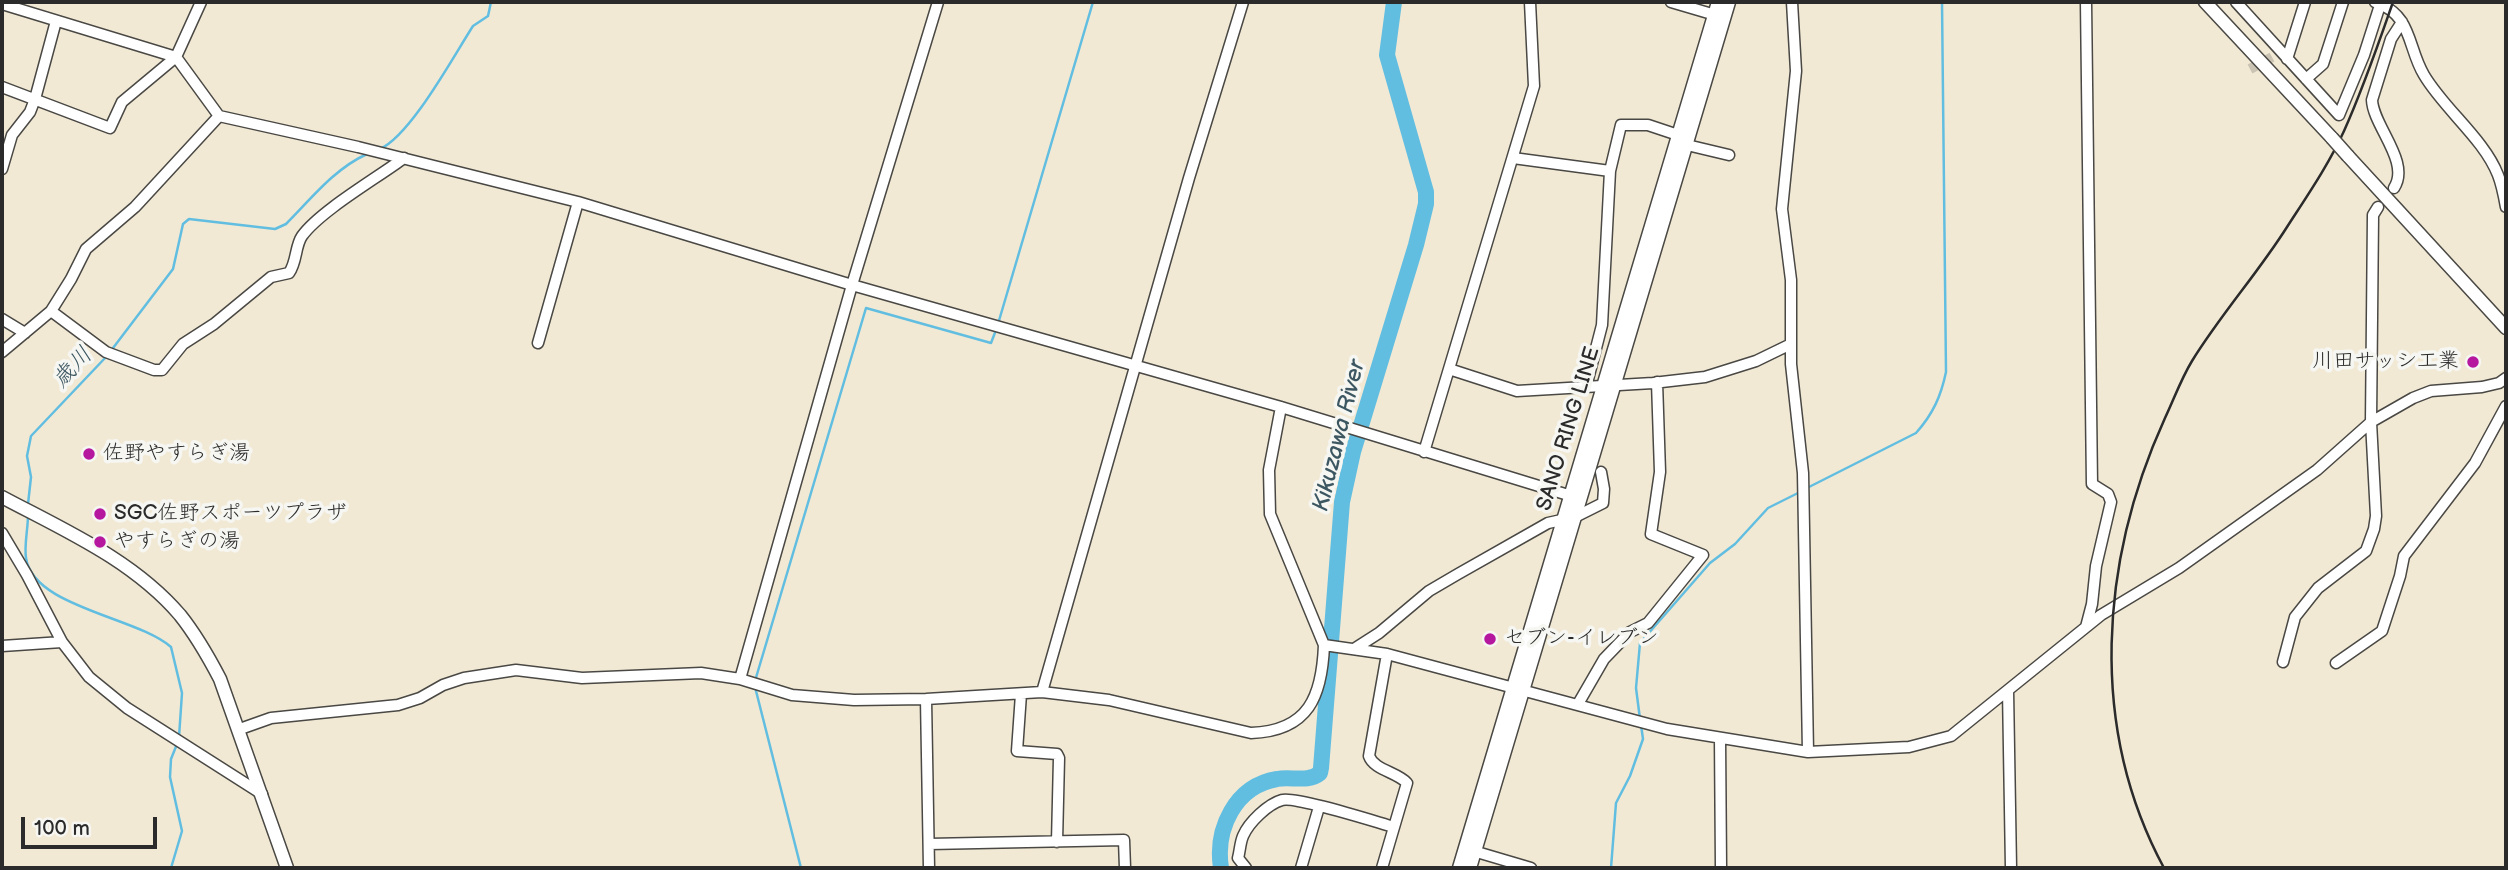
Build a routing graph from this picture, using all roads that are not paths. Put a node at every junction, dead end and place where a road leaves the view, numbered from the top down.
1 (201, 2) edge
2 (938, 2) edge
3 (1242, 2) edge
4 (1530, 2) edge
5 (1671, 2) edge
6 (1729, 2) edge
7 (1792, 2) edge
8 (2087, 2) edge
9 (2205, 2) edge
10 (2236, 2) edge
11 (2305, 2) edge
12 (2343, 2) edge
13 (2379, 2) edge
14 (2, 4) edge
15 (1719, 11) edge
16 (56, 20) junction
17 (2402, 22) junction
18 (2282, 55) junction
19 (176, 57) junction
20 (2306, 79) junction
21 (2, 87) edge
22 (35, 99) junction
23 (219, 116) junction
24 (7, 134) edge
25 (1682, 140) junction
26 (1730, 155) dead end
27 (404, 158) junction
28 (1513, 158) junction
29 (2, 169) edge
30 (1610, 171) junction
31 (2394, 188) dead end
32 (578, 202) junction
33 (2378, 207) dead end
34 (2506, 207) edge
35 (852, 285) junction
36 (51, 311) junction
37 (2, 319) edge
38 (2506, 328) edge
39 (25, 333) junction
40 (538, 343) dead end
41 (1791, 344) junction
42 (2, 352) edge
43 (1136, 366) junction
44 (1449, 369) junction
45 (2506, 378) edge
46 (1657, 382) junction
47 (1609, 385) junction
48 (1586, 387) junction
49 (2506, 406) edge
50 (1281, 407) junction
51 (2371, 422) junction
52 (1424, 452) junction
53 (1601, 472) dead end
54 (2, 497) edge
55 (1575, 497) junction
56 (1575, 517) junction
57 (1562, 521) junction
58 (2, 533) edge
59 (2086, 627) junction
60 (62, 642) junction
61 (1324, 645) junction
62 (2, 646) edge
63 (1354, 649) junction
64 (1387, 654) junction
65 (2283, 662) dead end
66 (2336, 663) dead end
67 (740, 679) junction
68 (1518, 688) junction
69 (2008, 690) junction
70 (1042, 692) junction
71 (1021, 694) junction
72 (926, 699) junction
73 (1578, 704) junction
74 (240, 729) junction
75 (1720, 738) junction
76 (1808, 752) junction
77 (262, 794) junction
78 (1319, 807) junction
79 (1394, 827) junction
80 (1057, 842) junction
81 (929, 844) junction
82 (1470, 850) junction
83 (287, 868) edge
84 (929, 868) edge
85 (1125, 868) edge
86 (1246, 868) edge
87 (1301, 868) edge
88 (1382, 868) edge
89 (1459, 868) edge
90 (1470, 868) edge
91 (1531, 868) edge
92 (1721, 868) edge
93 (2011, 868) edge

1 - 19 street
2 - 35 street
3 - 43 street
4 - 28 street
5 - 15 street
6 - 15 main road, SANO RING LINE
7 - 41 street
8 - 59 street
9 - 38 main road, bridge
10 - 18 street
11 - 18 street
12 - 20 street
13 - 17 street
13 - 20 street
14 - 16 street
15 - 25 main road, SANO RING LINE
16 - 19 street
16 - 22 street
17 - 31 street
17 - 34 street
18 - 20 street
19 - 22 street
19 - 23 street
21 - 22 street
22 - 24 street
23 - 27 street
23 - 36 street
24 - 29 street
25 - 26 street
25 - 30 street
25 - 47 main road, SANO RING LINE
27 - 32 street
27 - 36 street
28 - 30 street
28 - 44 street
30 - 48 street
32 - 35 street
32 - 40 street
33 - 51 street
35 - 43 street
35 - 67 street
36 - 39 street
37 - 39 street
39 - 42 street
41 - 46 street
41 - 76 street
43 - 50 street
43 - 70 street
44 - 48 street
44 - 52 street
45 - 51 street
46 - 47 street
46 - 73 street
47 - 48 street
47 - 55 main road, SANO RING LINE
49 - 66 street
50 - 52 street
50 - 61 street
51 - 59 street
51 - 65 street
52 - 55 street
53 - 56 street
54 - 74 main road
55 - 56 main road, SANO RING LINE
55 - 57 main road, SANO RING LINE
56 - 57 street
56 - 68 main road, SANO RING LINE
57 - 63 street
57 - 68 main road, SANO RING LINE
58 - 60 street
59 - 69 street
60 - 62 street
60 - 77 street
61 - 63 street
61 - 70 street
63 - 64 street
64 - 68 street
64 - 79 street
67 - 72 street
67 - 74 street
68 - 73 street
68 - 82 main road, SANO RING LINE
69 - 76 street
69 - 93 street
70 - 71 street
71 - 72 street
71 - 80 street
72 - 81 street
73 - 75 street
74 - 77 main road
75 - 76 street
75 - 92 street
77 - 83 main road
78 - 79 street
78 - 86 street
78 - 87 street
79 - 88 street
80 - 81 street
80 - 85 street
81 - 84 street
82 - 89 main road, SANO RING LINE
82 - 90 main road, SANO RING LINE
82 - 91 street

